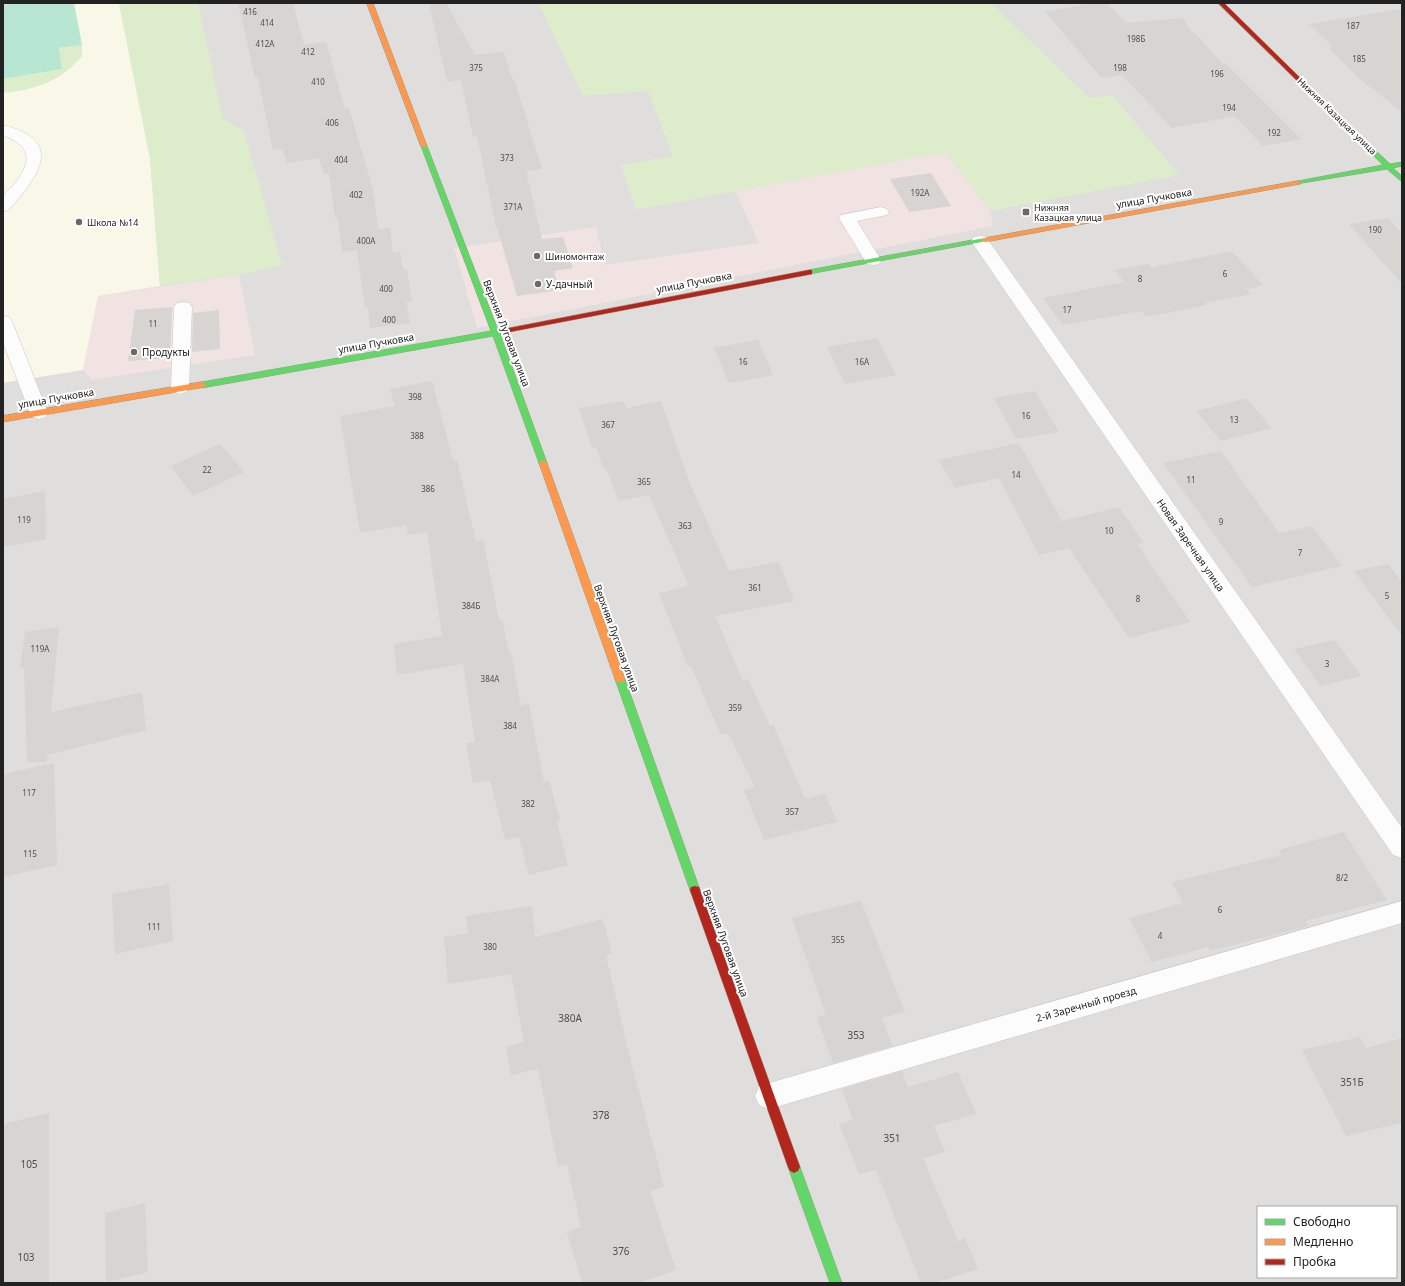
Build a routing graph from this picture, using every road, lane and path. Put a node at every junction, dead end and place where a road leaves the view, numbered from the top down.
1 (370, 3) edge
2 (1221, 3) edge
3 (3, 130) edge
4 (1402, 164) edge
5 (1388, 166) junction
6 (1402, 180) edge
7 (3, 207) edge
8 (880, 212) dead end
9 (980, 241) junction
10 (873, 260) junction
11 (183, 307) dead end
12 (3, 321) edge
13 (495, 332) junction
14 (180, 388) junction
15 (39, 413) junction
16 (3, 419) edge
17 (1402, 848) edge
18 (1402, 912) edge
19 (769, 1096) junction
20 (836, 1283) edge

1 - 13 main road, Верхняя Луговая улица
2 - 5 main road, Нижняя Казацкая улица
3 - 7 lane
4 - 5 main road, улица Пучковка
5 - 6 main road, Нижняя Казацкая улица
5 - 9 main road, улица Пучковка
8 - 10 lane
9 - 10 main road, улица Пучковка
9 - 17 street, Новая Заречная улица
10 - 13 main road, улица Пучковка
11 - 14 lane
12 - 15 lane
13 - 14 main road, улица Пучковка
13 - 19 main road, Верхняя Луговая улица
14 - 15 main road, улица Пучковка
15 - 16 main road, улица Пучковка
18 - 19 street, 2-й Заречный проезд
19 - 20 main road, Верхняя Луговая улица

